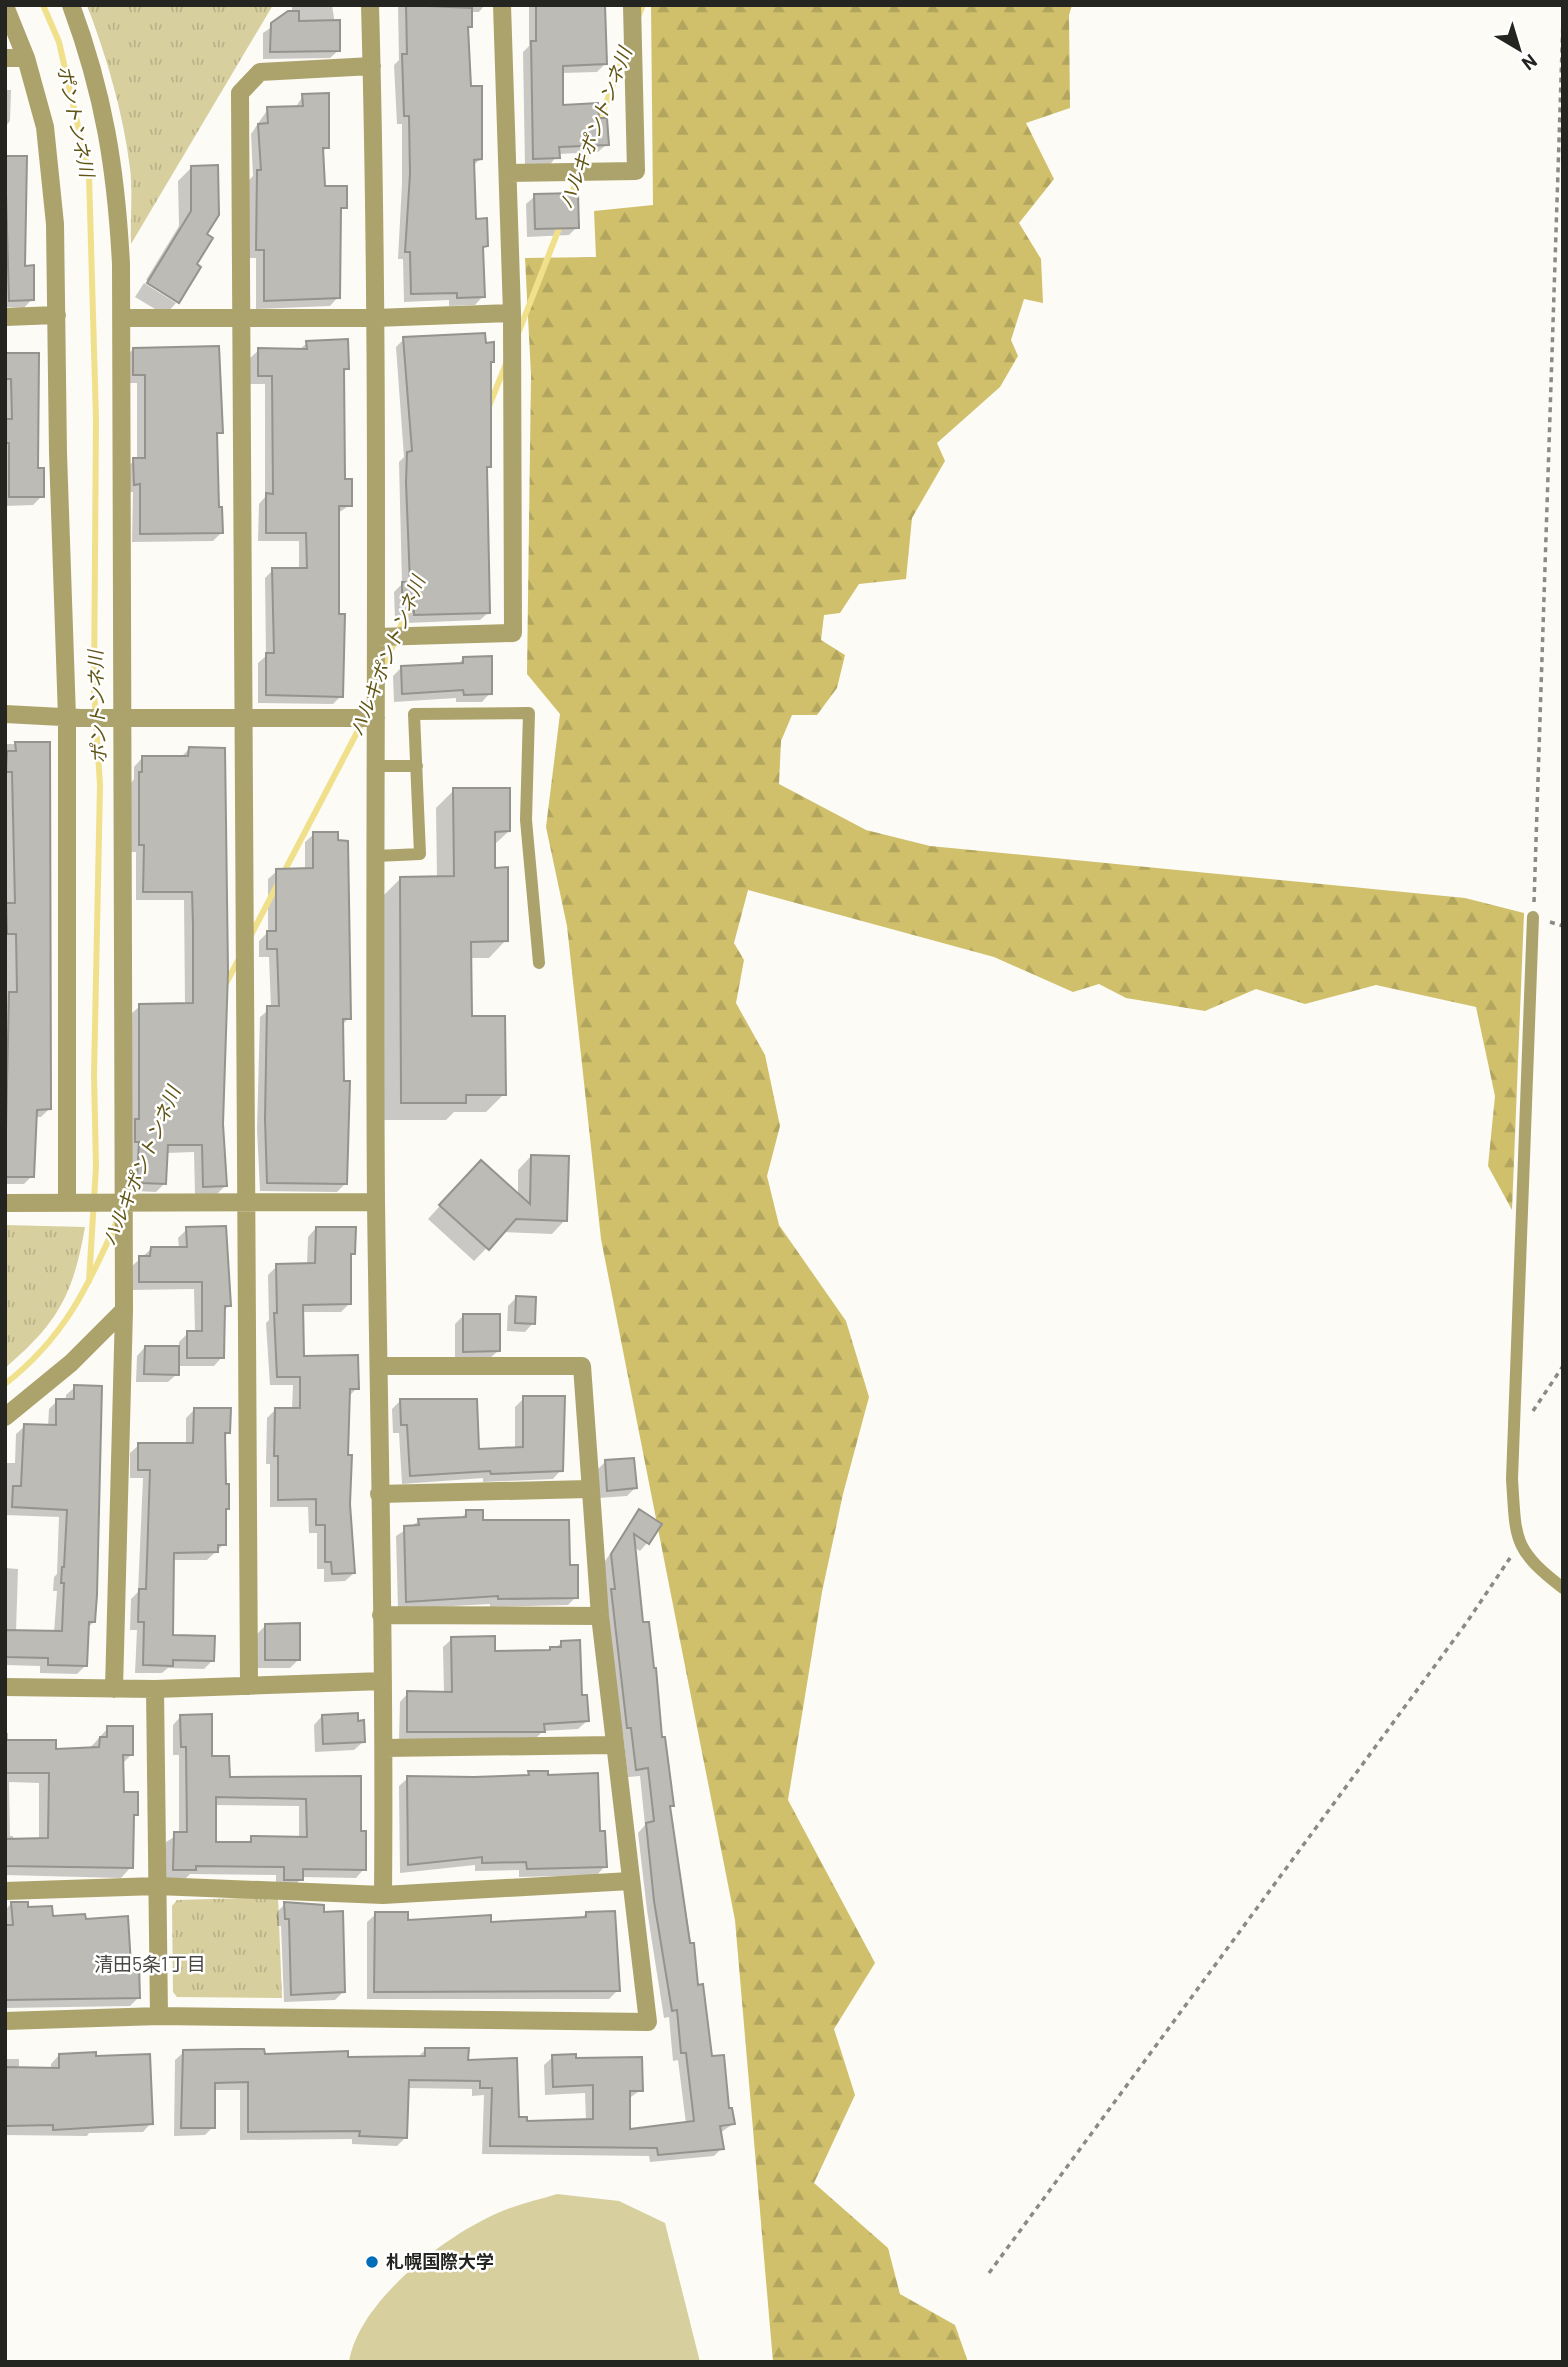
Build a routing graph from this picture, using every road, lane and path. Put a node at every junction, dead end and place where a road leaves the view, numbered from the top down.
1 (71, 5) edge
2 (370, 5) edge
3 (502, 5) edge
4 (632, 5) edge
5 (5, 6) edge
6 (1563, 19) edge
7 (5, 58) edge
8 (26, 58) junction
9 (372, 66) junction
10 (509, 173) junction
11 (512, 313) junction
12 (57, 315) junction
13 (5, 317) edge
14 (121, 318) junction
15 (240, 318) junction
16 (375, 318) junction
17 (377, 637) junction
18 (5, 714) edge
19 (242, 717) junction
20 (74, 718) junction
21 (117, 718) junction
22 (376, 719) junction
23 (376, 766) junction
24 (417, 766) junction
25 (376, 856) junction
26 (1533, 917) joint
27 (539, 963) dead end
28 (116, 1202) junction
29 (244, 1202) junction
30 (376, 1202) junction
31 (5, 1203) edge
32 (74, 1203) junction
33 (124, 1310) junction
34 (379, 1366) junction
35 (1563, 1366) edge
36 (5, 1417) edge
37 (1514, 1440) junction
38 (588, 1489) junction
39 (379, 1494) junction
40 (1524, 1551) junction
41 (1563, 1588) edge
42 (381, 1615) junction
43 (600, 1616) junction
44 (383, 1681) junction
45 (249, 1686) junction
46 (5, 1687) edge
47 (114, 1689) junction
48 (155, 1689) junction
49 (614, 1745) junction
50 (384, 1748) junction
51 (630, 1881) junction
52 (157, 1886) junction
53 (5, 1891) edge
54 (383, 1895) junction
55 (159, 2017) junction
56 (5, 2021) edge
57 (989, 2273) dead end

1 - 14 street
2 - 9 street
3 - 10 street
4 - 10 street
5 - 8 street
6 - 26 path
7 - 8 street
8 - 12 street
9 - 15 street
9 - 16 street
10 - 11 street
11 - 16 street
11 - 17 street
12 - 13 street
12 - 20 street
14 - 15 street
14 - 21 street
15 - 16 street
15 - 19 street
16 - 17 street
17 - 22 street
18 - 20 street
19 - 21 street
19 - 22 street
19 - 29 street
20 - 21 street
20 - 32 street
21 - 28 street
22 - 23 street
23 - 24 lane
23 - 25 street
24 - 25 lane
24 - 27 lane
25 - 30 street
26 - 37 lane
28 - 29 street
28 - 32 street
28 - 33 street
29 - 30 street
29 - 45 street
30 - 34 street
31 - 32 street
33 - 36 street
33 - 47 street
34 - 38 street
34 - 39 street
35 - 37 path
37 - 40 lane
38 - 39 street
38 - 43 street
39 - 42 street
40 - 41 lane
40 - 57 path
42 - 43 street
42 - 44 street
43 - 49 street
44 - 45 street
44 - 50 street
45 - 48 street
46 - 47 street
47 - 48 street
48 - 52 street
49 - 50 street
49 - 51 street
50 - 54 street
51 - 54 street
51 - 55 street
52 - 53 street
52 - 54 street
52 - 55 street
55 - 56 street

